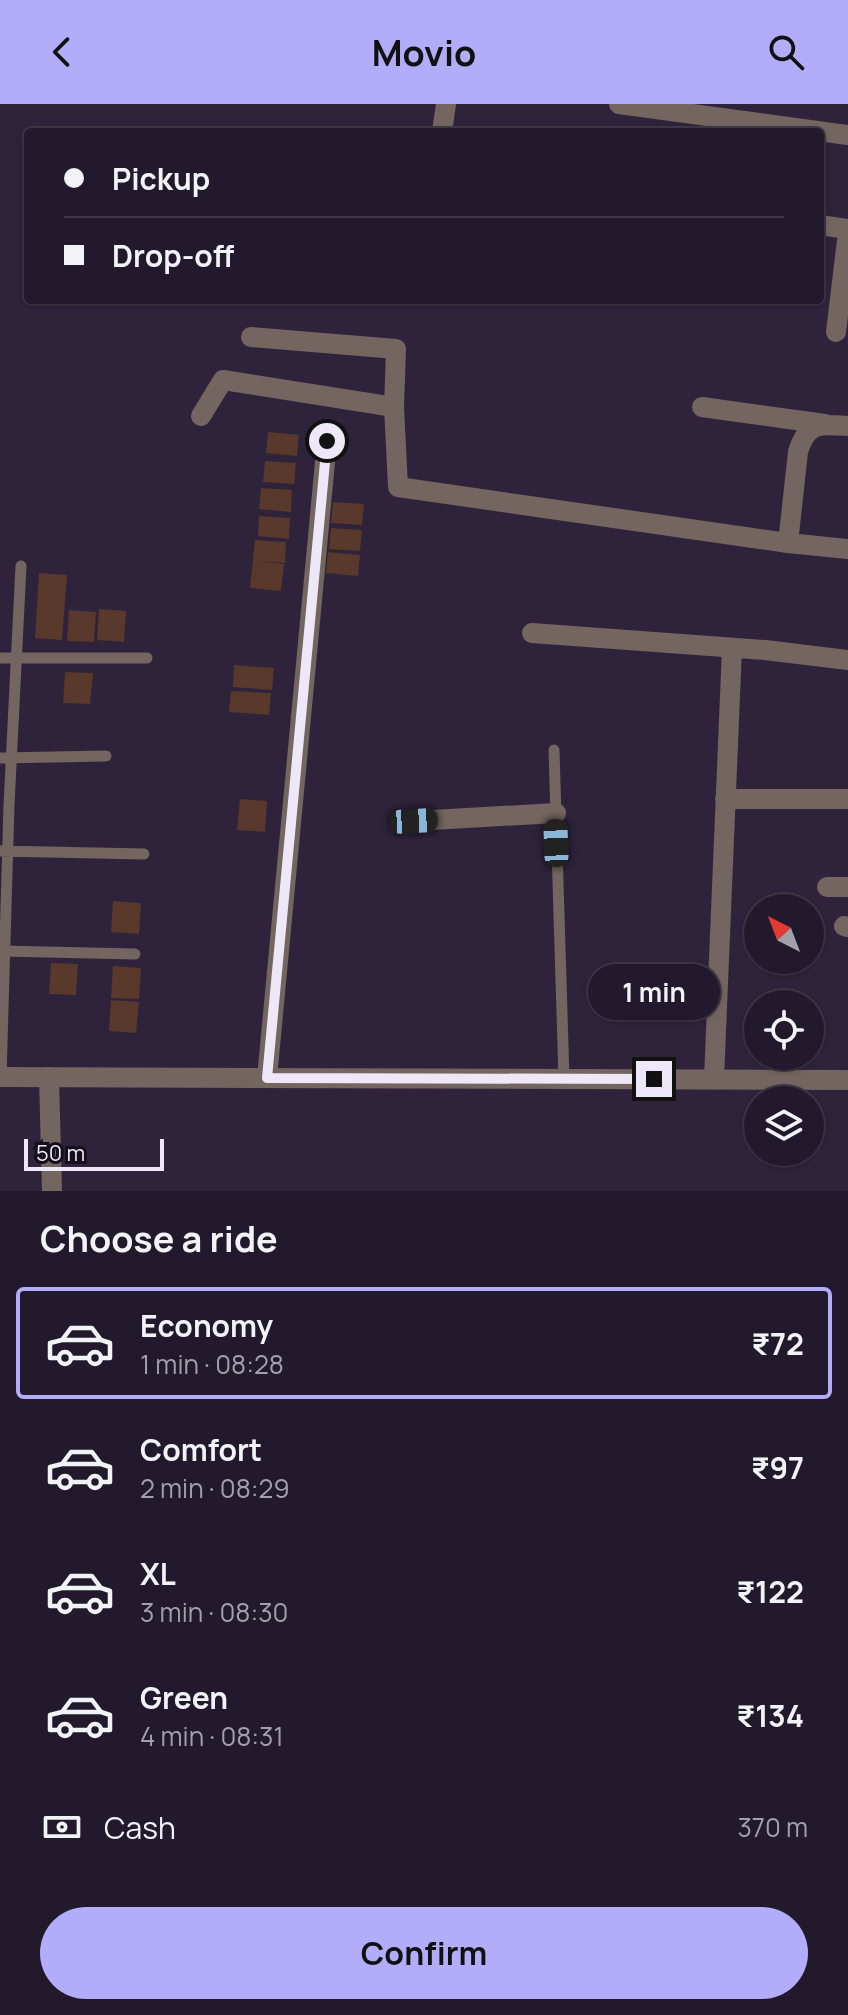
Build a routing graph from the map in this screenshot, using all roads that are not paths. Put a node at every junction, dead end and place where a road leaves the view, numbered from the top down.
1 (446, 104) edge
2 (619, 104) edge
3 (443, 128) edge
4 (796, 128) edge
5 (824, 132) edge
6 (848, 135) edge
7 (824, 226) edge
8 (848, 231) edge
9 (836, 332) dead end
10 (251, 337) dead end
11 (394, 407) junction
12 (702, 407) dead end
13 (201, 416) dead end
14 (841, 426) edge
15 (327, 441) dead end
16 (788, 543) junction
17 (848, 549) edge
18 (21, 566) dead end
19 (532, 633) dead end
20 (732, 648) junction
21 (0, 658) edge
22 (17, 658) junction
23 (147, 658) dead end
24 (848, 660) edge
25 (554, 750) dead end
26 (106, 756) dead end
27 (6, 757) edge
28 (725, 799) junction
29 (848, 799) edge
30 (556, 813) junction
31 (414, 821) dead end
32 (4, 851) edge
33 (144, 854) dead end
34 (2, 951) edge
35 (135, 954) dead end
36 (0, 1077) edge
37 (49, 1077) junction
38 (267, 1078) junction
39 (564, 1079) junction
40 (714, 1079) junction
41 (848, 1080) edge
42 (52, 1191) edge

1 - 3 street
2 - 4 street
5 - 6 street
7 - 8 street
8 - 9 street
10 - 11 street
11 - 13 street
11 - 16 street
12 - 14 street
14 - 16 street
15 - 38 street
16 - 17 street
18 - 22 lane
19 - 20 street
20 - 24 street
20 - 28 street
21 - 22 lane
22 - 23 lane
22 - 27 lane
25 - 30 lane
26 - 27 lane
27 - 32 lane
28 - 29 street
28 - 40 street
30 - 31 street
30 - 39 lane
32 - 33 lane
32 - 34 lane
34 - 35 lane
34 - 36 lane
36 - 37 street
37 - 38 street
37 - 42 street
38 - 39 street
39 - 40 street
40 - 41 street

